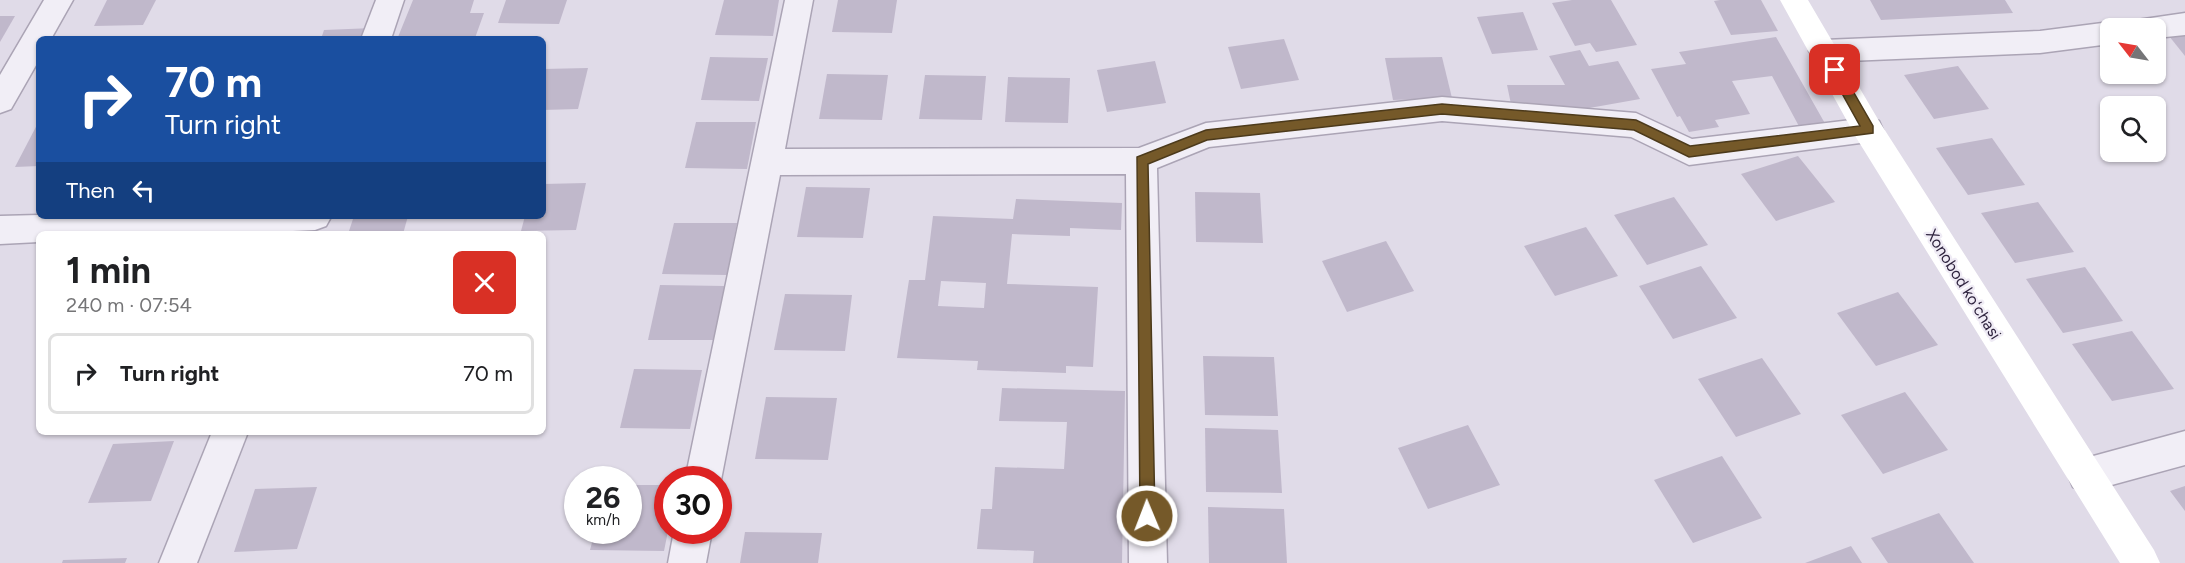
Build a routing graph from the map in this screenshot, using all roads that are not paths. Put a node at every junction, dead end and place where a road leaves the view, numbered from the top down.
1 (59, 0) edge
2 (390, 0) edge
3 (799, 0) edge
4 (1794, 0) edge
5 (2185, 24) edge
6 (2166, 26) edge
7 (2100, 34) edge
8 (36, 36) edge
9 (36, 36) edge
10 (377, 36) edge
11 (1824, 51) junction
12 (4, 87) edge
13 (1868, 130) junction
14 (1141, 161) junction
15 (768, 162) junction
16 (313, 222) edge
17 (0, 230) edge
18 (229, 435) edge
19 (2185, 448) edge
20 (706, 466) edge
21 (2086, 475) junction
22 (691, 544) edge
23 (178, 563) edge
24 (687, 563) edge
25 (1148, 563) edge
26 (2141, 563) edge

1 - 9 street
2 - 10 street
3 - 15 street
4 - 11 main road, Xonobod koʻchasi
5 - 6 street
7 - 11 street
8 - 12 street
11 - 13 main road, Xonobod koʻchasi
13 - 14 street
13 - 21 main road, Xonobod koʻchasi
14 - 15 street
14 - 25 street
15 - 20 street
16 - 17 street
18 - 23 street
19 - 21 street
21 - 26 main road, Xonobod koʻchasi
22 - 24 street

